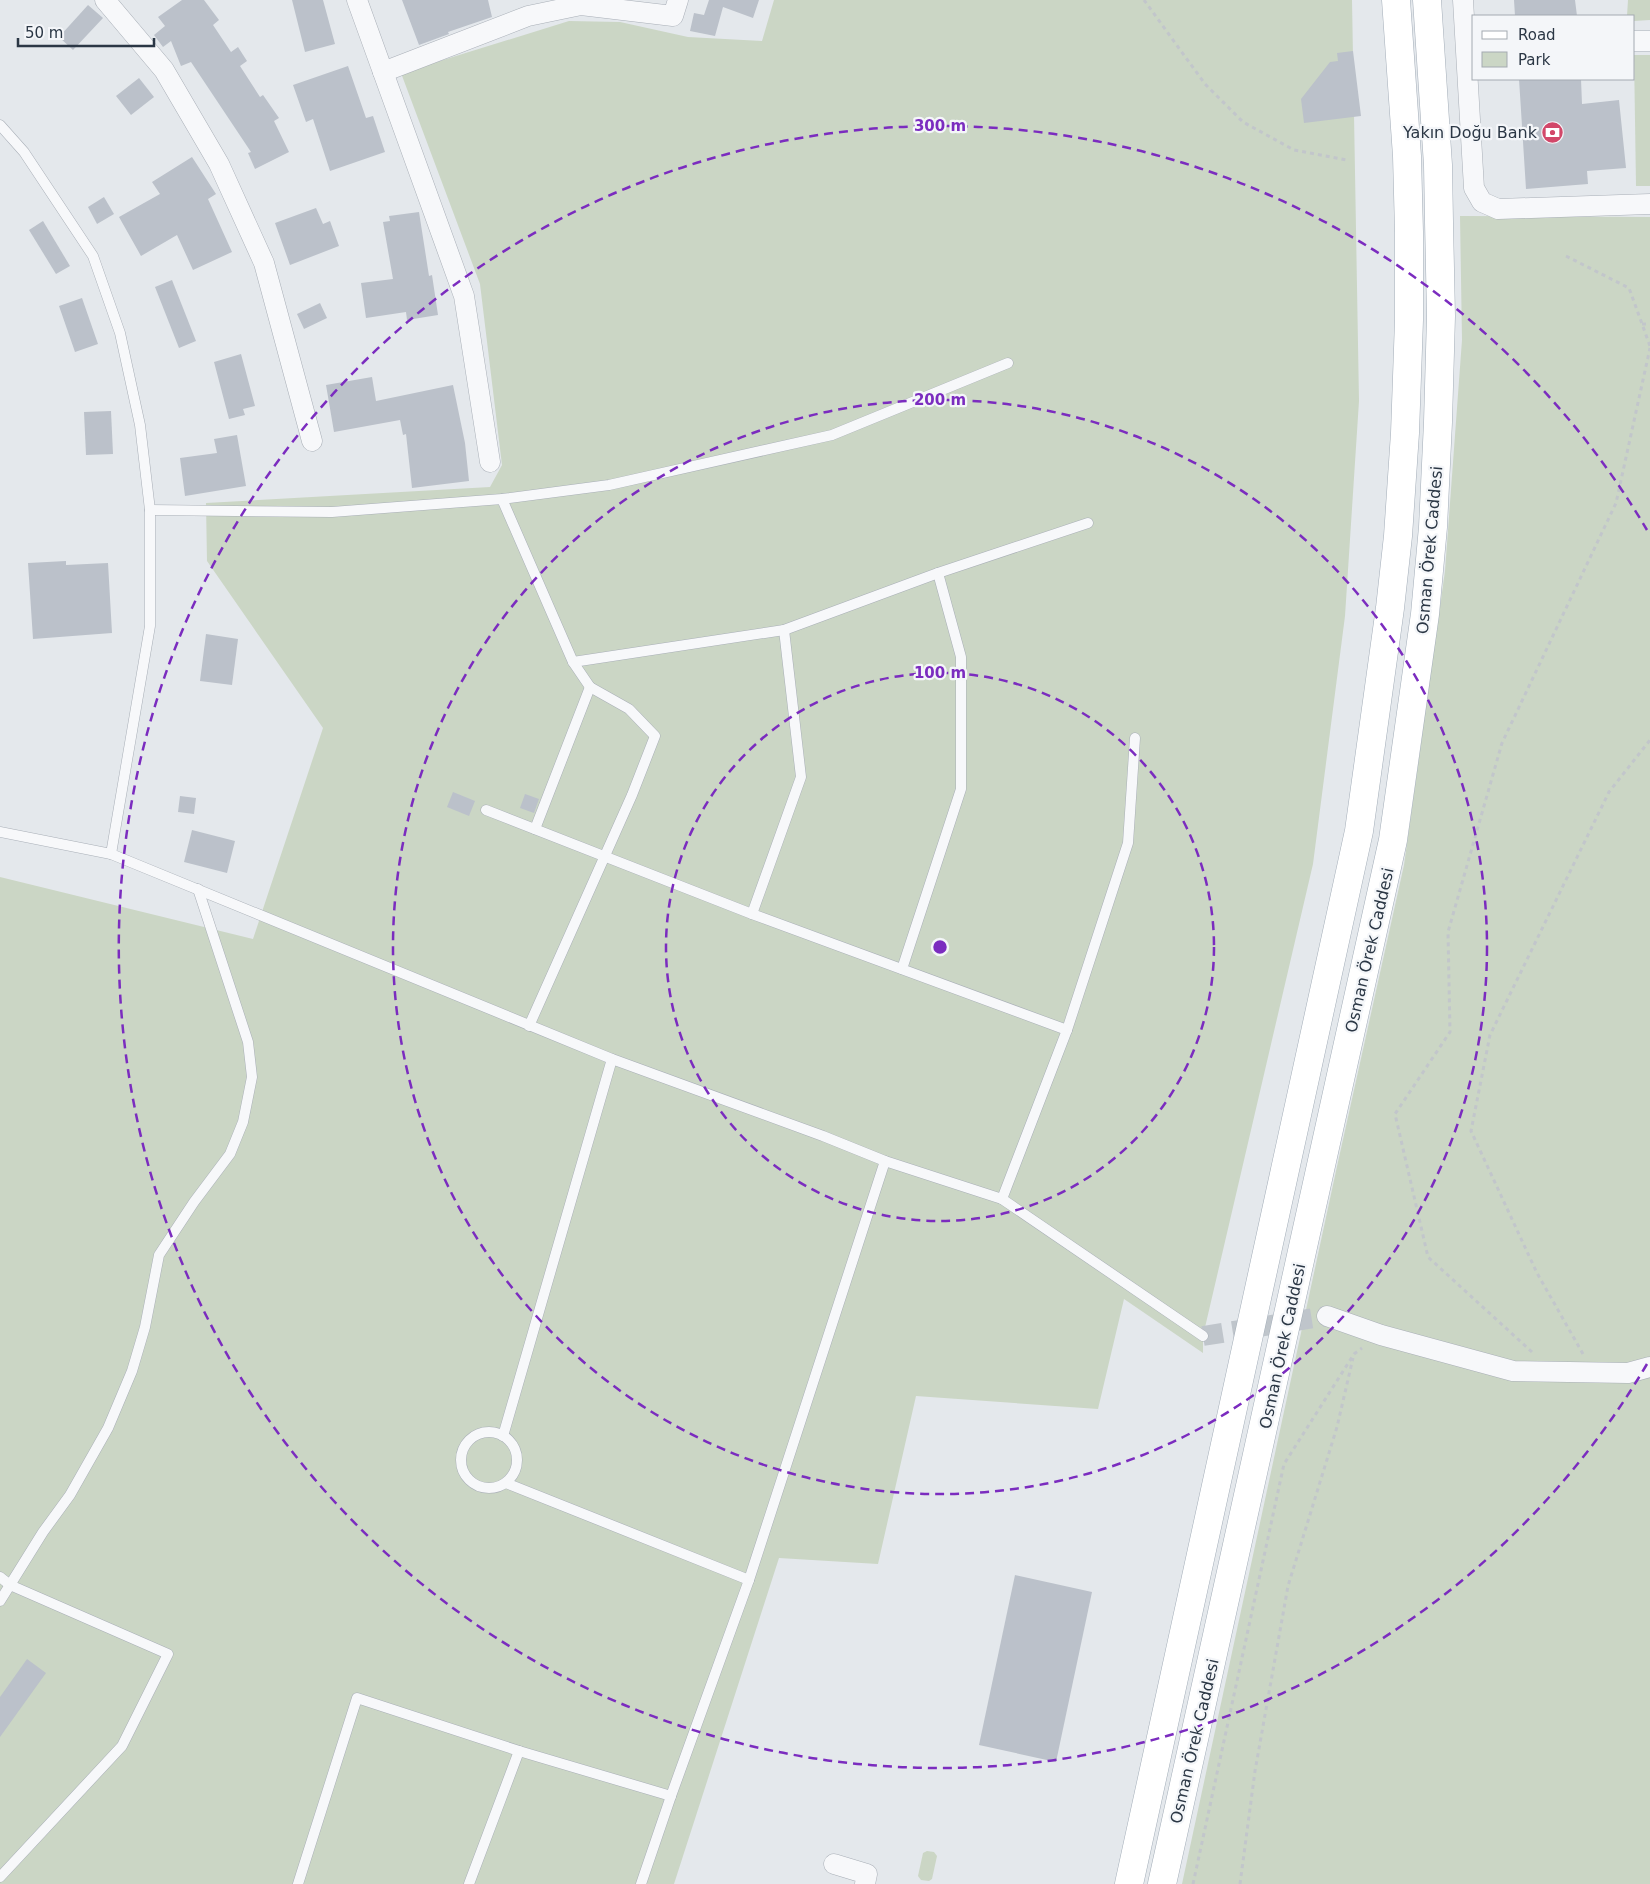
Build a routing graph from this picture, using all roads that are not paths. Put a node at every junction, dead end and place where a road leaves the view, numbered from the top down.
1 (105, 0) edge
2 (357, 0) edge
3 (678, 0) edge
4 (1396, 0) edge
5 (1427, 0) edge
6 (1463, 0) edge
7 (1635, 41) edge
8 (1650, 41) edge
9 (383, 72) junction
10 (0, 125) edge
11 (1650, 204) edge
12 (1008, 363) dead end
13 (312, 441) dead end
14 (490, 462) dead end
15 (502, 498) junction
16 (150, 510) junction
17 (1088, 523) dead end
18 (938, 573) junction
19 (784, 630) junction
20 (572, 662) junction
21 (590, 687) junction
22 (1135, 738) dead end
23 (486, 810) dead end
24 (535, 829) junction
25 (0, 832) edge
26 (111, 854) junction
27 (604, 855) junction
28 (198, 889) junction
29 (752, 914) junction
30 (902, 969) junction
31 (529, 1026) junction
32 (1067, 1030) junction
33 (612, 1058) junction
34 (885, 1161) junction
35 (1002, 1199) junction
36 (1327, 1316) tunnel mouth
37 (1203, 1336) tunnel mouth
38 (1650, 1367) edge
39 (503, 1436) junction
40 (506, 1483) junction
41 (0, 1577) edge
42 (749, 1580) junction
43 (10, 1585) junction
44 (0, 1601) edge
45 (519, 1751) junction
46 (671, 1796) junction
47 (834, 1864) dead end
48 (0, 1877) edge
49 (298, 1884) edge
50 (469, 1884) edge
51 (641, 1884) edge
52 (865, 1884) edge
53 (1129, 1884) edge
54 (1162, 1884) edge

1 - 13 street
2 - 9 street
3 - 9 street
4 - 53 main road, Osman Örek Caddesi
5 - 54 main road, Osman Örek Caddesi
6 - 11 street
7 - 8 street
9 - 14 street
10 - 16 lane
12 - 15 lane
15 - 16 lane
15 - 20 lane
16 - 26 lane
17 - 18 lane
18 - 19 lane
18 - 30 lane
19 - 20 lane
19 - 29 lane
20 - 21 lane
21 - 24 lane
21 - 27 lane
22 - 32 lane
23 - 24 lane
24 - 27 lane
25 - 26 lane
26 - 28 lane
27 - 29 lane
27 - 31 lane
28 - 31 lane
28 - 43 lane
29 - 30 lane
30 - 32 lane
31 - 33 lane
32 - 35 lane
33 - 34 lane
33 - 39 lane
34 - 35 lane
34 - 42 lane
35 - 37 lane
36 - 38 street
39 - 40 lane
39 - 40 lane
40 - 42 lane
41 - 43 lane
42 - 46 lane
43 - 44 lane
43 - 48 lane
45 - 46 lane
45 - 49 lane
45 - 50 lane
46 - 51 lane
47 - 52 street

